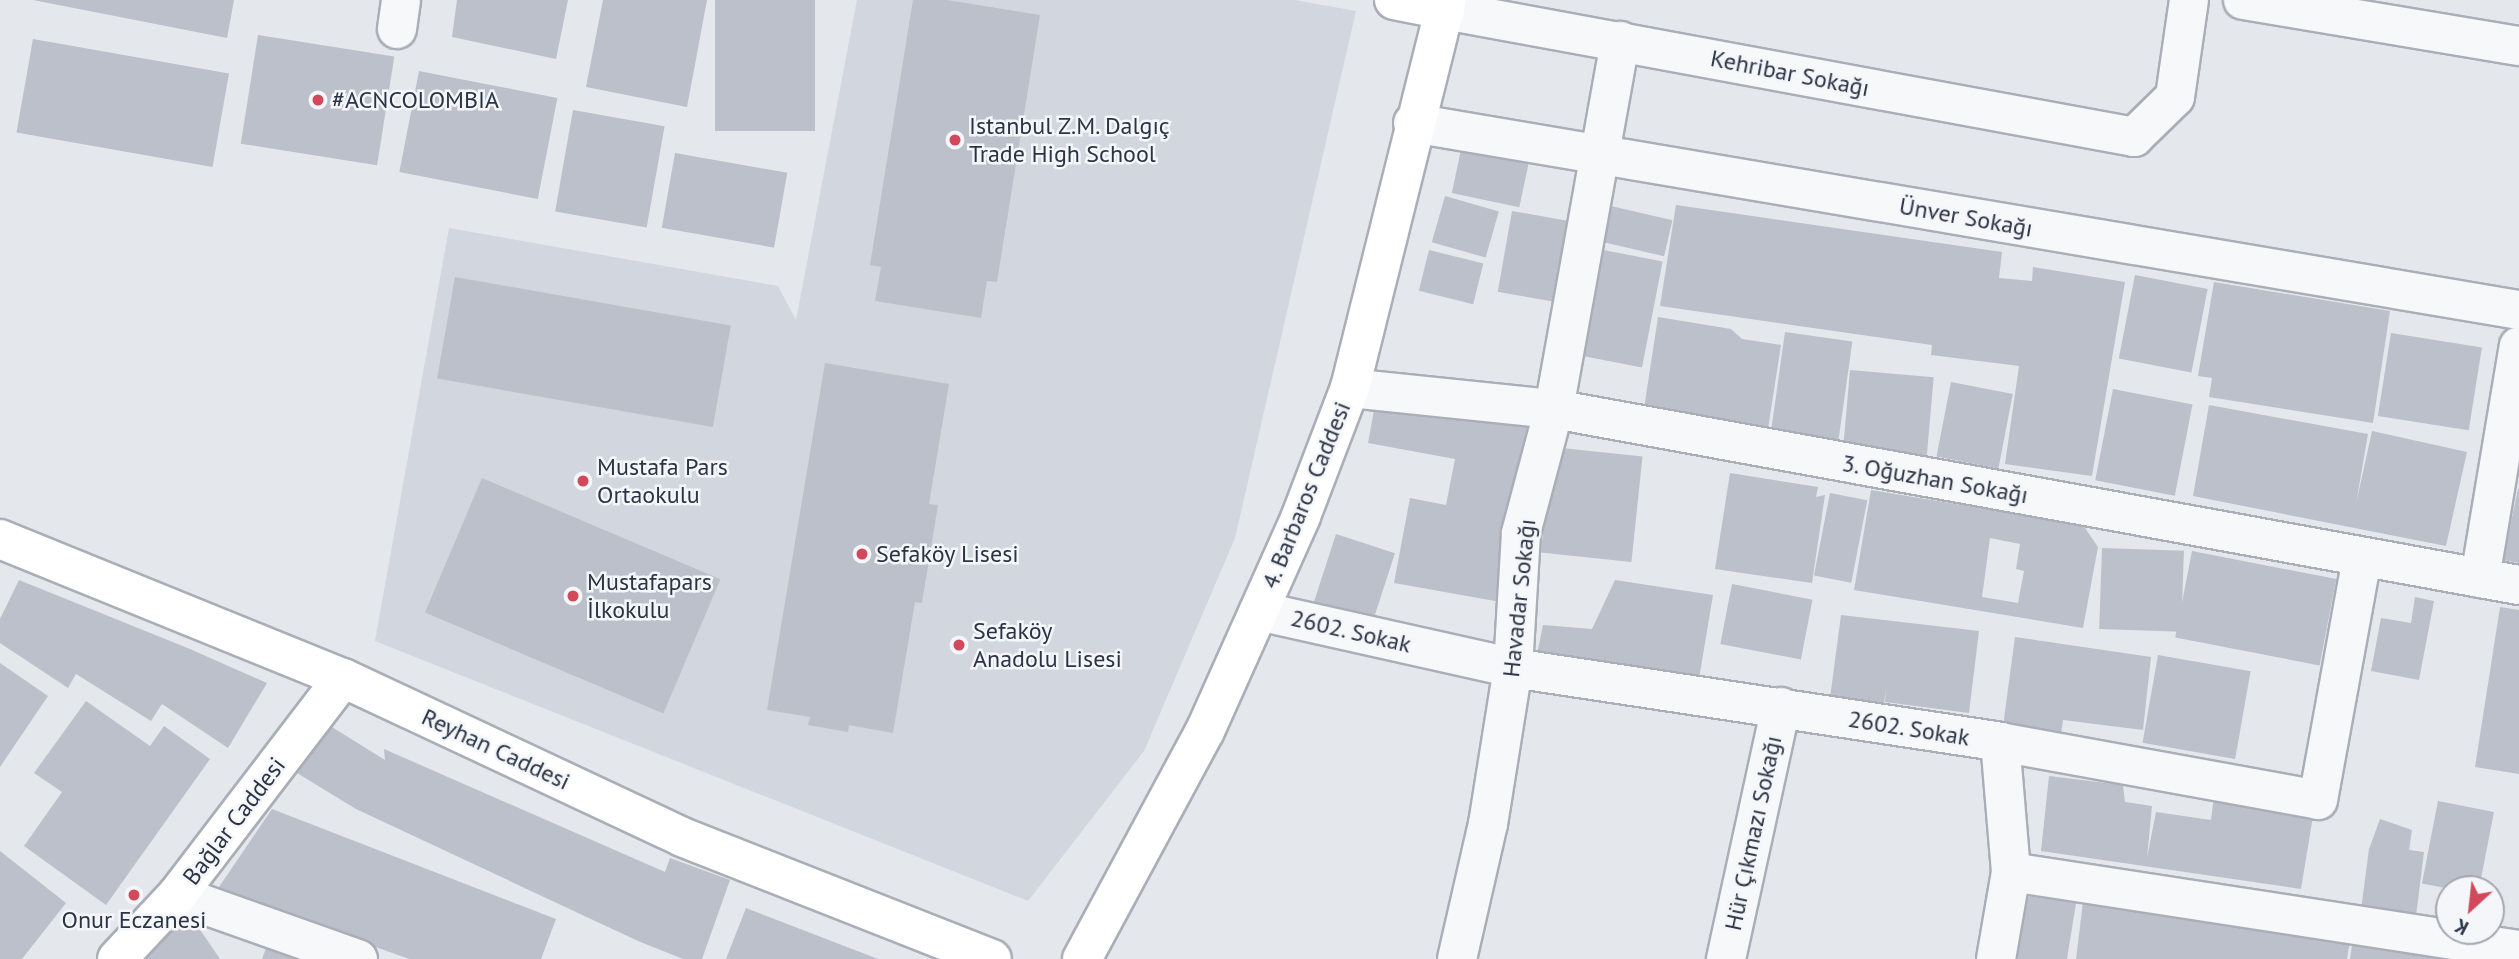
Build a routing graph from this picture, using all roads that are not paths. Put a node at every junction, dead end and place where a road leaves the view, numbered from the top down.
1 (1394, 0) edge
2 (2189, 0) edge
3 (2243, 0) edge
4 (1446, 5) edge
5 (1620, 41) junction
6 (2519, 46) edge
7 (1413, 123) junction
8 (1599, 155) junction
9 (2519, 310) edge
10 (2519, 346) edge
11 (1350, 388) junction
12 (1554, 409) junction
13 (5, 550) edge
14 (2362, 558) junction
15 (2480, 578) junction
16 (2519, 585) edge
17 (1259, 611) junction
18 (1513, 668) junction
19 (344, 678) junction
20 (1780, 707) junction
21 (2000, 742) junction
22 (2011, 872) junction
23 (177, 895) junction
24 (2519, 950) edge
25 (117, 959) edge
26 (358, 959) edge
27 (992, 959) edge
28 (1082, 959) edge
29 (1457, 959) edge
30 (1726, 959) edge
31 (1996, 959) edge

1 - 4 street
2 - 5 street, Kehribar Sokağı
3 - 6 street
4 - 5 street, Kehribar Sokağı
4 - 7 street, 4. Barbaros Caddesi
5 - 8 street, Havadar Sokağı
7 - 8 street, Ünver Sokağı
7 - 11 street, 4. Barbaros Caddesi
8 - 9 street, Ünver Sokağı
8 - 12 street, Havadar Sokağı
10 - 15 street
11 - 12 street, 3. Oğuzhan Sokağı
11 - 17 street, 4. Barbaros Caddesi
12 - 14 street, 3. Oğuzhan Sokağı
12 - 18 street, Havadar Sokağı
13 - 19 street, Reyhan Caddesi
14 - 15 street, 3. Oğuzhan Sokağı
14 - 21 street, 2602. Sokak
15 - 16 street, 3. Oğuzhan Sokağı
17 - 18 street, 2602. Sokak
17 - 28 street, 4. Barbaros Caddesi
18 - 20 street, 2602. Sokak
18 - 29 street, Havadar Sokağı
19 - 23 street, Bağlar Caddesi
19 - 27 street, Reyhan Caddesi
20 - 21 street, 2602. Sokak
20 - 30 street, Hür Çıkmazı Sokağı
21 - 22 street
22 - 24 street
22 - 31 street
23 - 25 street, Bağlar Caddesi
23 - 26 street

